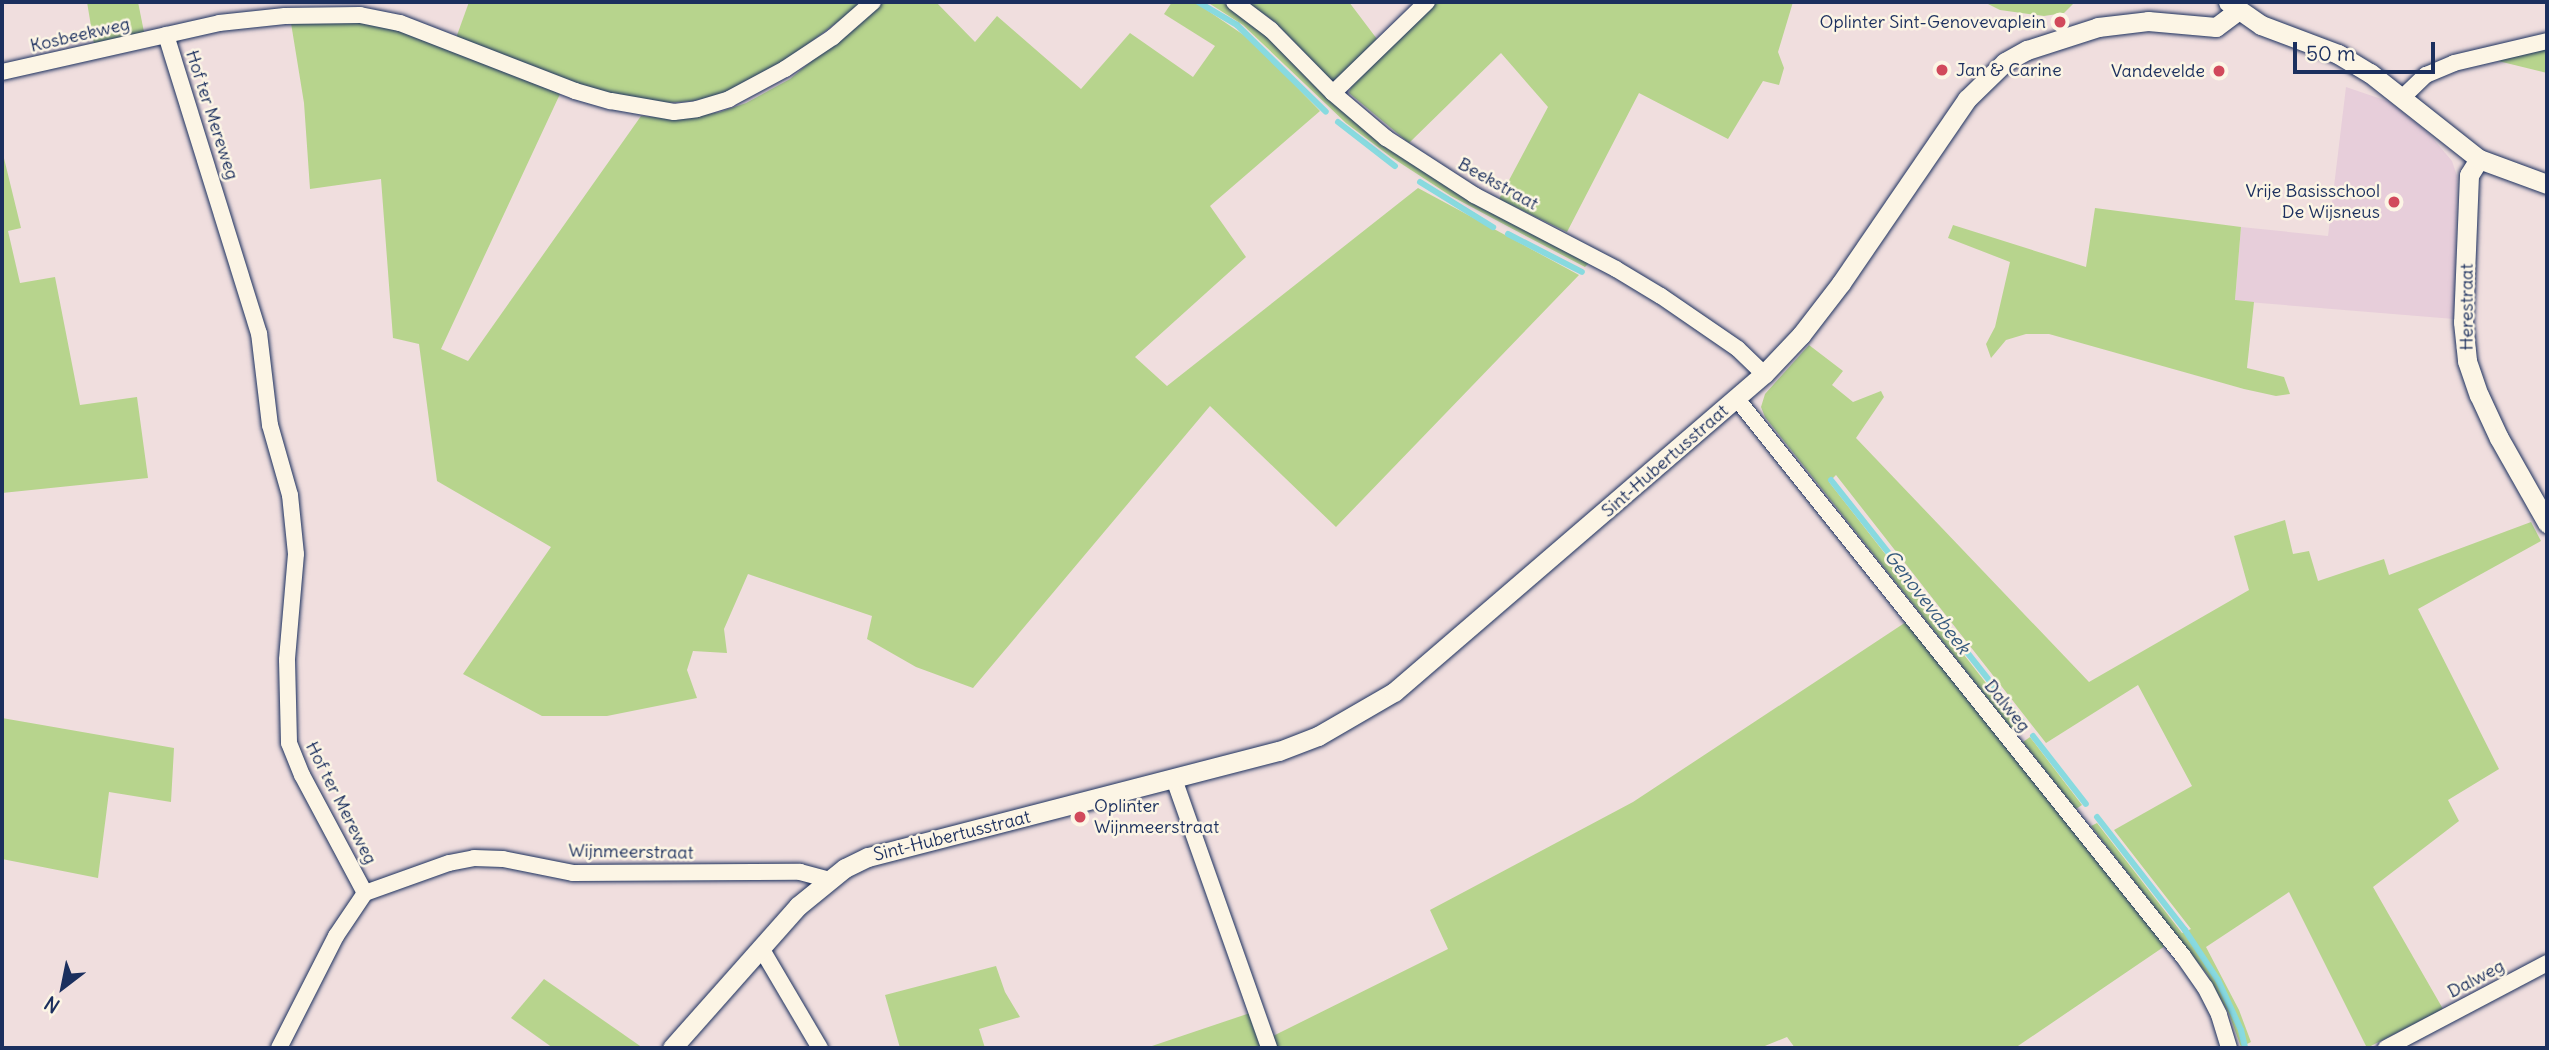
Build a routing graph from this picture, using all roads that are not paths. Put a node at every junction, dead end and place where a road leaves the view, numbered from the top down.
1 (873, 2) edge
2 (1234, 2) edge
3 (1427, 2) edge
4 (2232, 6) edge
5 (166, 35) junction
6 (2547, 41) edge
7 (2, 72) edge
8 (1333, 93) junction
9 (2403, 97) junction
10 (2479, 159) junction
11 (2547, 184) edge
12 (1764, 374) junction
13 (1737, 399) junction
14 (2547, 523) edge
15 (1174, 779) junction
16 (827, 879) junction
17 (365, 893) junction
18 (761, 948) junction
19 (2547, 963) edge
20 (279, 1048) edge
21 (672, 1048) edge
22 (820, 1048) edge
23 (1269, 1048) edge
24 (2229, 1048) edge
25 (2386, 1048) edge

1 - 5 street, Hof ter Mereweg
2 - 8 street, Beekstraat
3 - 8 street
4 - 9 street
4 - 12 street, Sint-Hubertusstraat
5 - 7 street, Kosbeekweg
5 - 17 street, Hof ter Mereweg
6 - 9 street
8 - 12 street, Beekstraat
9 - 10 street
10 - 11 street
10 - 14 street, Herestraat
12 - 13 street, Sint-Hubertusstraat
13 - 15 street, Sint-Hubertusstraat
13 - 24 street, Dalweg
15 - 16 street, Sint-Hubertusstraat
15 - 23 street
16 - 17 street, Wijnmeerstraat
16 - 18 street, Sint-Hubertusstraat
17 - 20 street
18 - 21 street, Sint-Hubertusstraat
18 - 22 street
19 - 25 street, Dalweg

